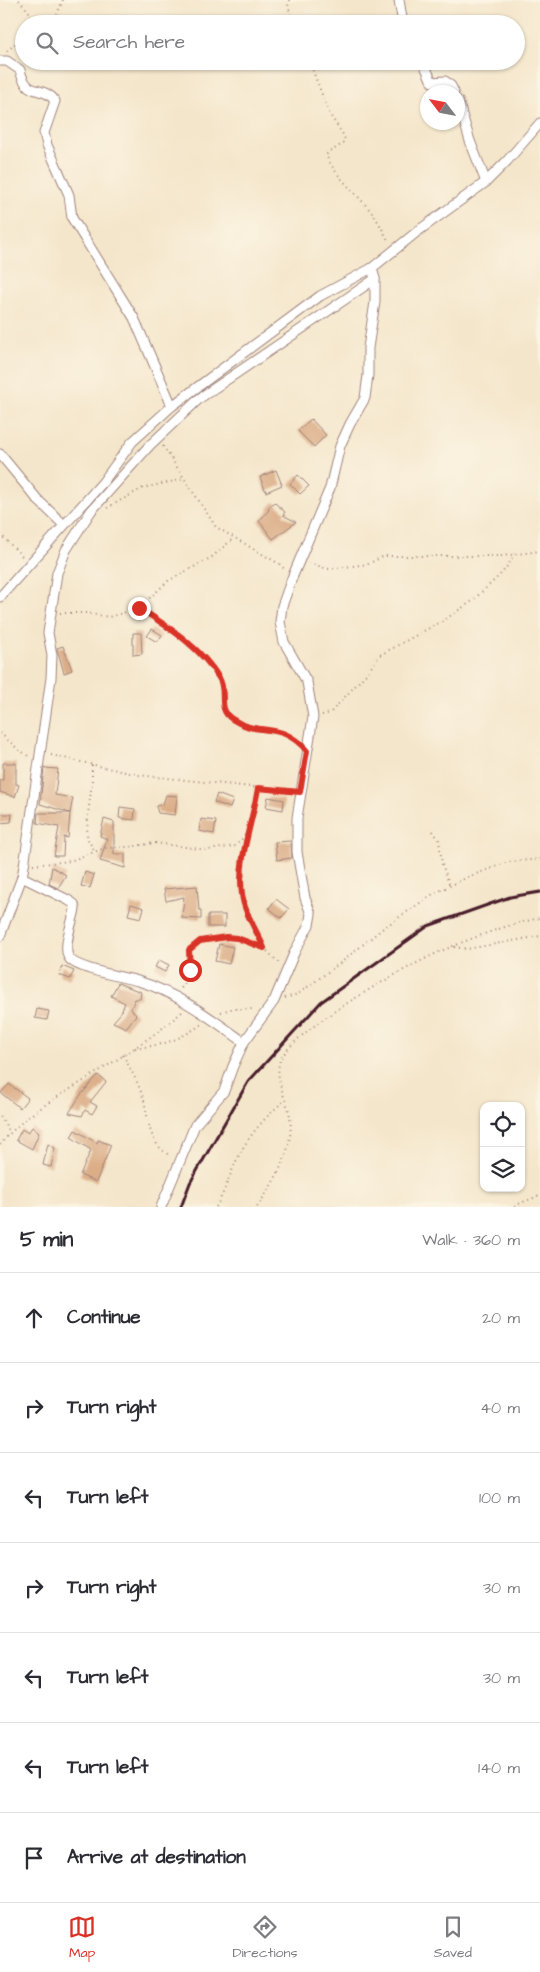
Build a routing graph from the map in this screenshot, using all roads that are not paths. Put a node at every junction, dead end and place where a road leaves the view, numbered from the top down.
1 (399, 0) edge
2 (402, 15) edge
3 (3, 57) edge
4 (15, 67) edge
5 (20, 70) edge
6 (426, 70) edge
7 (450, 85) edge
8 (540, 123) edge
9 (465, 127) edge
10 (486, 182) junction
11 (372, 268) junction
12 (375, 279) junction
13 (172, 406) junction
14 (0, 454) edge
15 (64, 526) junction
16 (0, 597) edge
17 (22, 878) junction
18 (0, 936) edge
19 (244, 1042) junction
20 (161, 1207) edge

1 - 2 street
3 - 4 street
5 - 13 street
6 - 7 street
8 - 10 street
9 - 10 street
10 - 11 street
11 - 12 street
11 - 13 street
12 - 17 street
12 - 19 street
13 - 15 street
14 - 15 street
15 - 16 street
17 - 18 street
17 - 19 street
19 - 20 street

